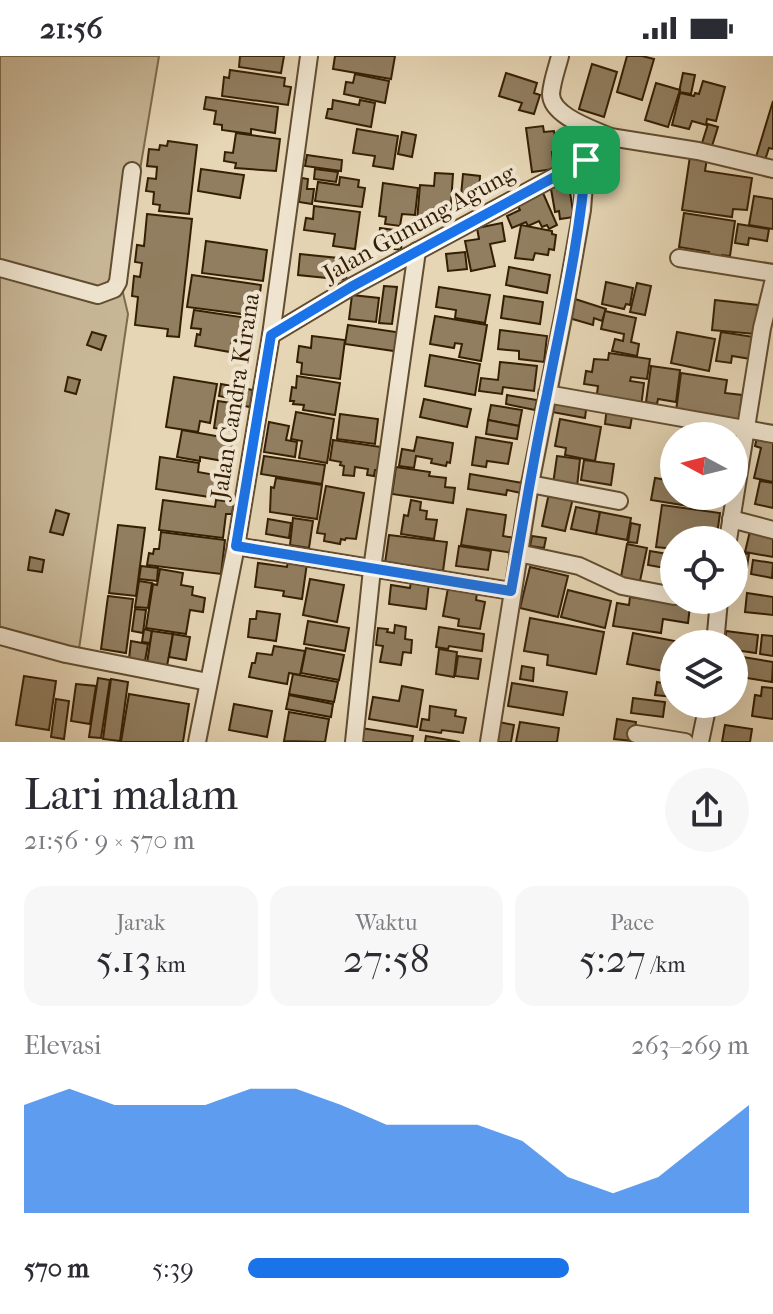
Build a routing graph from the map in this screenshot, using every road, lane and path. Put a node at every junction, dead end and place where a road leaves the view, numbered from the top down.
1 (309, 56) edge
2 (560, 56) edge
3 (610, 137) junction
4 (586, 160) junction
5 (773, 169) edge
6 (132, 171) dead end
7 (417, 251) junction
8 (679, 258) dead end
9 (0, 268) edge
10 (773, 273) edge
11 (773, 283) edge
12 (767, 330) edge
13 (271, 335) junction
14 (547, 394) junction
15 (705, 422) edge
16 (746, 422) edge
17 (748, 430) edge
18 (773, 434) edge
19 (530, 484) junction
20 (619, 501) dead end
21 (732, 510) edge
22 (731, 519) junction
23 (730, 526) edge
24 (773, 530) edge
25 (236, 546) junction
26 (518, 553) junction
27 (372, 569) junction
28 (511, 591) junction
29 (660, 593) edge
30 (0, 636) edge
31 (208, 682) junction
32 (705, 718) edge
33 (636, 734) dead end
34 (197, 742) edge
35 (354, 742) edge
36 (489, 742) edge
37 (685, 742) edge
38 (700, 742) edge

1 - 13 street, Jalan Candra Kirana
2 - 3 street
3 - 4 street, Jalan Gunung Agung
3 - 5 street
4 - 7 street, Jalan Gunung Agung
4 - 14 street
6 - 9 street
7 - 13 street, Jalan Gunung Agung
7 - 27 street
8 - 10 street
11 - 12 street
12 - 16 street
13 - 25 street, Jalan Candra Kirana
14 - 15 street
14 - 19 street
17 - 18 street
19 - 20 street
19 - 26 street
21 - 22 street
22 - 23 street
22 - 24 street
25 - 27 street
25 - 31 street, Jalan Candra Kirana
26 - 28 street
26 - 29 street
27 - 28 street
27 - 35 street
28 - 36 street
30 - 31 street
31 - 34 street, Jalan Candra Kirana
32 - 38 street
33 - 37 street

